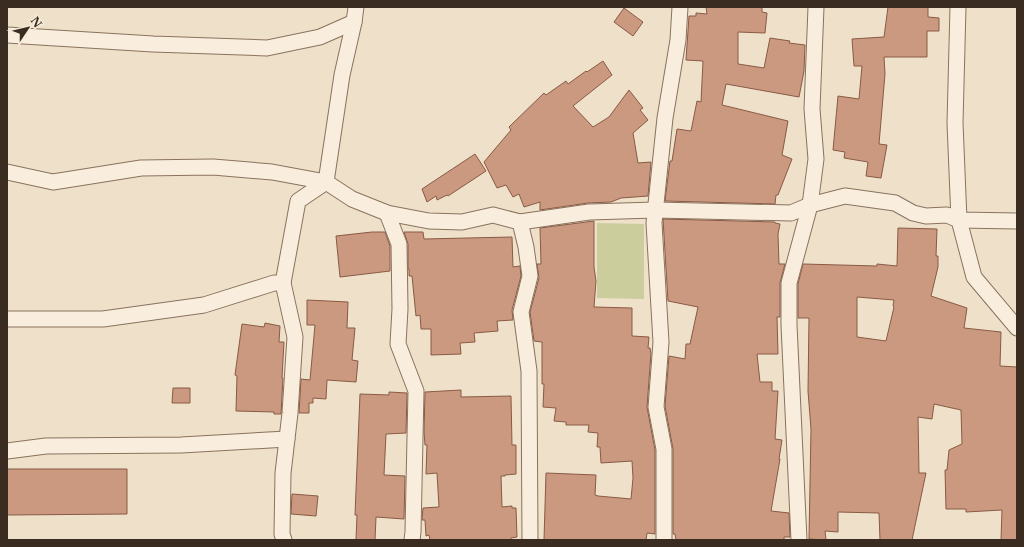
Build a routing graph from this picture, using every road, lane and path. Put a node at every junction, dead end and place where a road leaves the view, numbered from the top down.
1 (356, 7) edge
2 (680, 7) edge
3 (816, 7) edge
4 (958, 7) edge
5 (354, 22) junction
6 (7, 35) edge
7 (7, 172) edge
8 (326, 182) junction
9 (810, 205) junction
10 (655, 210) junction
11 (387, 213) junction
12 (959, 220) junction
13 (1017, 221) edge
14 (520, 222) junction
15 (283, 283) junction
16 (7, 319) edge
17 (1017, 328) edge
18 (287, 439) junction
19 (7, 451) edge
20 (284, 540) edge
21 (412, 540) edge
22 (530, 540) edge
23 (664, 540) edge
24 (799, 540) edge

1 - 5 street
2 - 10 street
3 - 9 street
4 - 12 street
5 - 6 street
5 - 8 street
7 - 8 street
8 - 11 street
8 - 15 street
9 - 10 street
9 - 12 street
9 - 24 street
10 - 14 street
10 - 23 street
11 - 14 street
11 - 21 street
12 - 13 street
12 - 17 street
14 - 22 street
15 - 16 street
15 - 18 street
18 - 19 street
18 - 20 street

